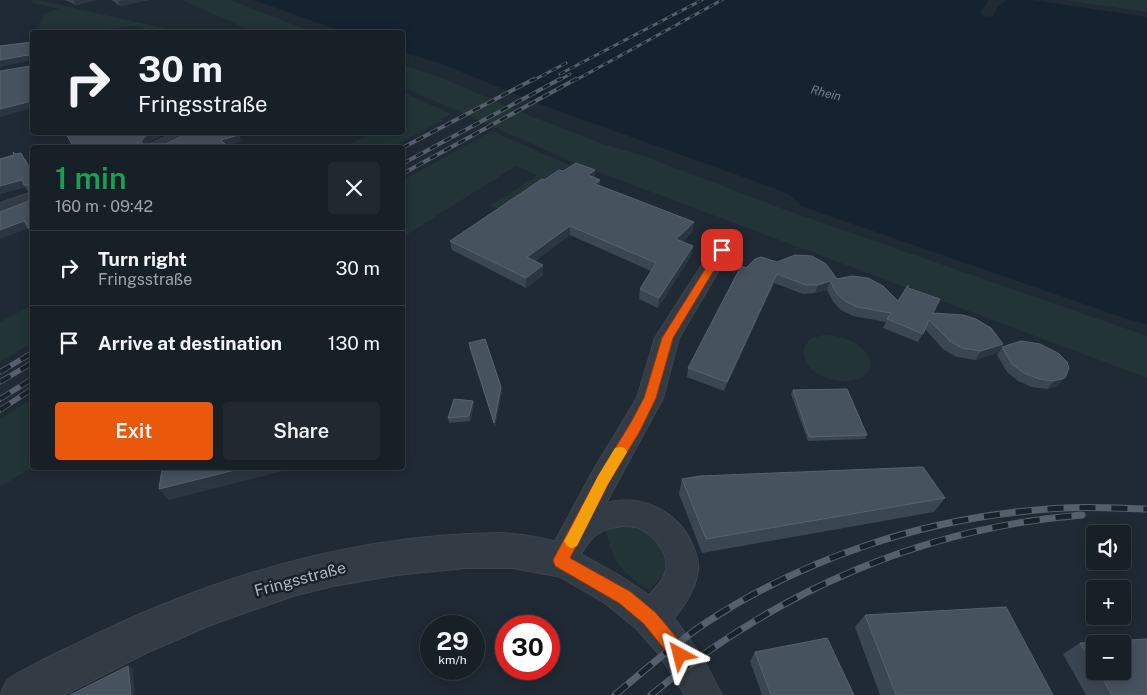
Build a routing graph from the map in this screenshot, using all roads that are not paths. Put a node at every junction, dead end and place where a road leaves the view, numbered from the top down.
1 (184, 135) edge
2 (161, 145) edge
3 (30, 198) edge
4 (0, 209) edge
5 (722, 250) dead end
6 (579, 528) junction
7 (560, 560) junction
8 (650, 618) junction
9 (22, 695) edge
10 (704, 695) edge

1 - 2 street
3 - 4 street
5 - 6 street
6 - 7 street
6 - 8 street
7 - 8 street
7 - 9 street, Fringsstraße
8 - 10 street

